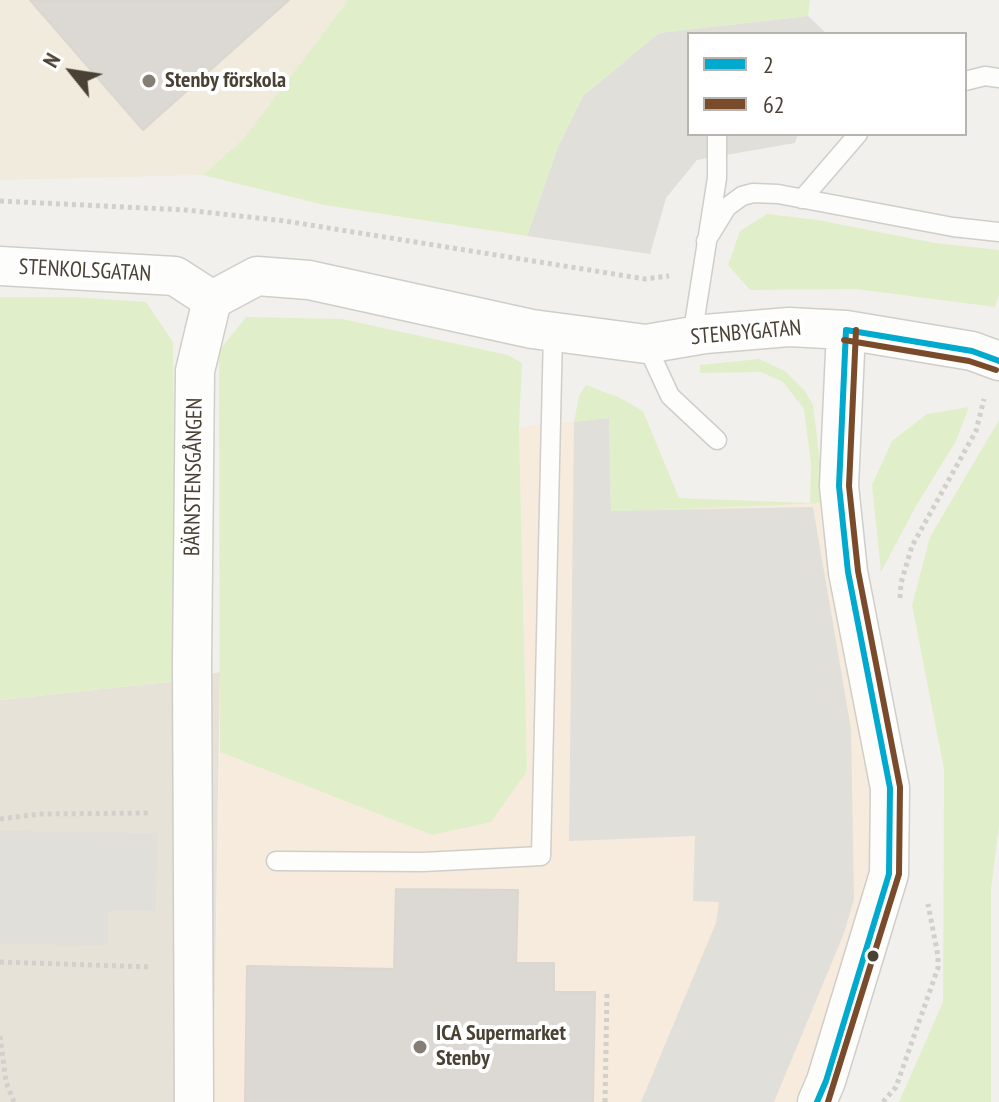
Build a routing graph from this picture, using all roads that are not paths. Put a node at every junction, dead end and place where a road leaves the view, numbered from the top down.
1 (999, 78) edge
2 (967, 80) edge
3 (717, 136) edge
4 (856, 136) edge
5 (802, 199) junction
6 (999, 232) edge
7 (706, 241) junction
8 (0, 266) edge
9 (212, 300) junction
10 (846, 330) junction
11 (553, 332) junction
12 (692, 337) junction
13 (646, 344) junction
14 (997, 360) edge
15 (717, 440) dead end
16 (276, 861) dead end
17 (194, 1102) edge
18 (817, 1102) edge

1 - 2 lane
3 - 7 lane
4 - 5 lane
5 - 6 lane
5 - 7 lane
7 - 12 lane
8 - 9 street, STENKOLSGATAN
9 - 11 street
9 - 17 street, BÄRNSTENSGÅNGEN
10 - 12 street, STENBYGATAN
10 - 14 street, STENBYGATAN
10 - 18 street
11 - 13 street
11 - 16 lane
12 - 13 street, STENBYGATAN
13 - 15 lane

